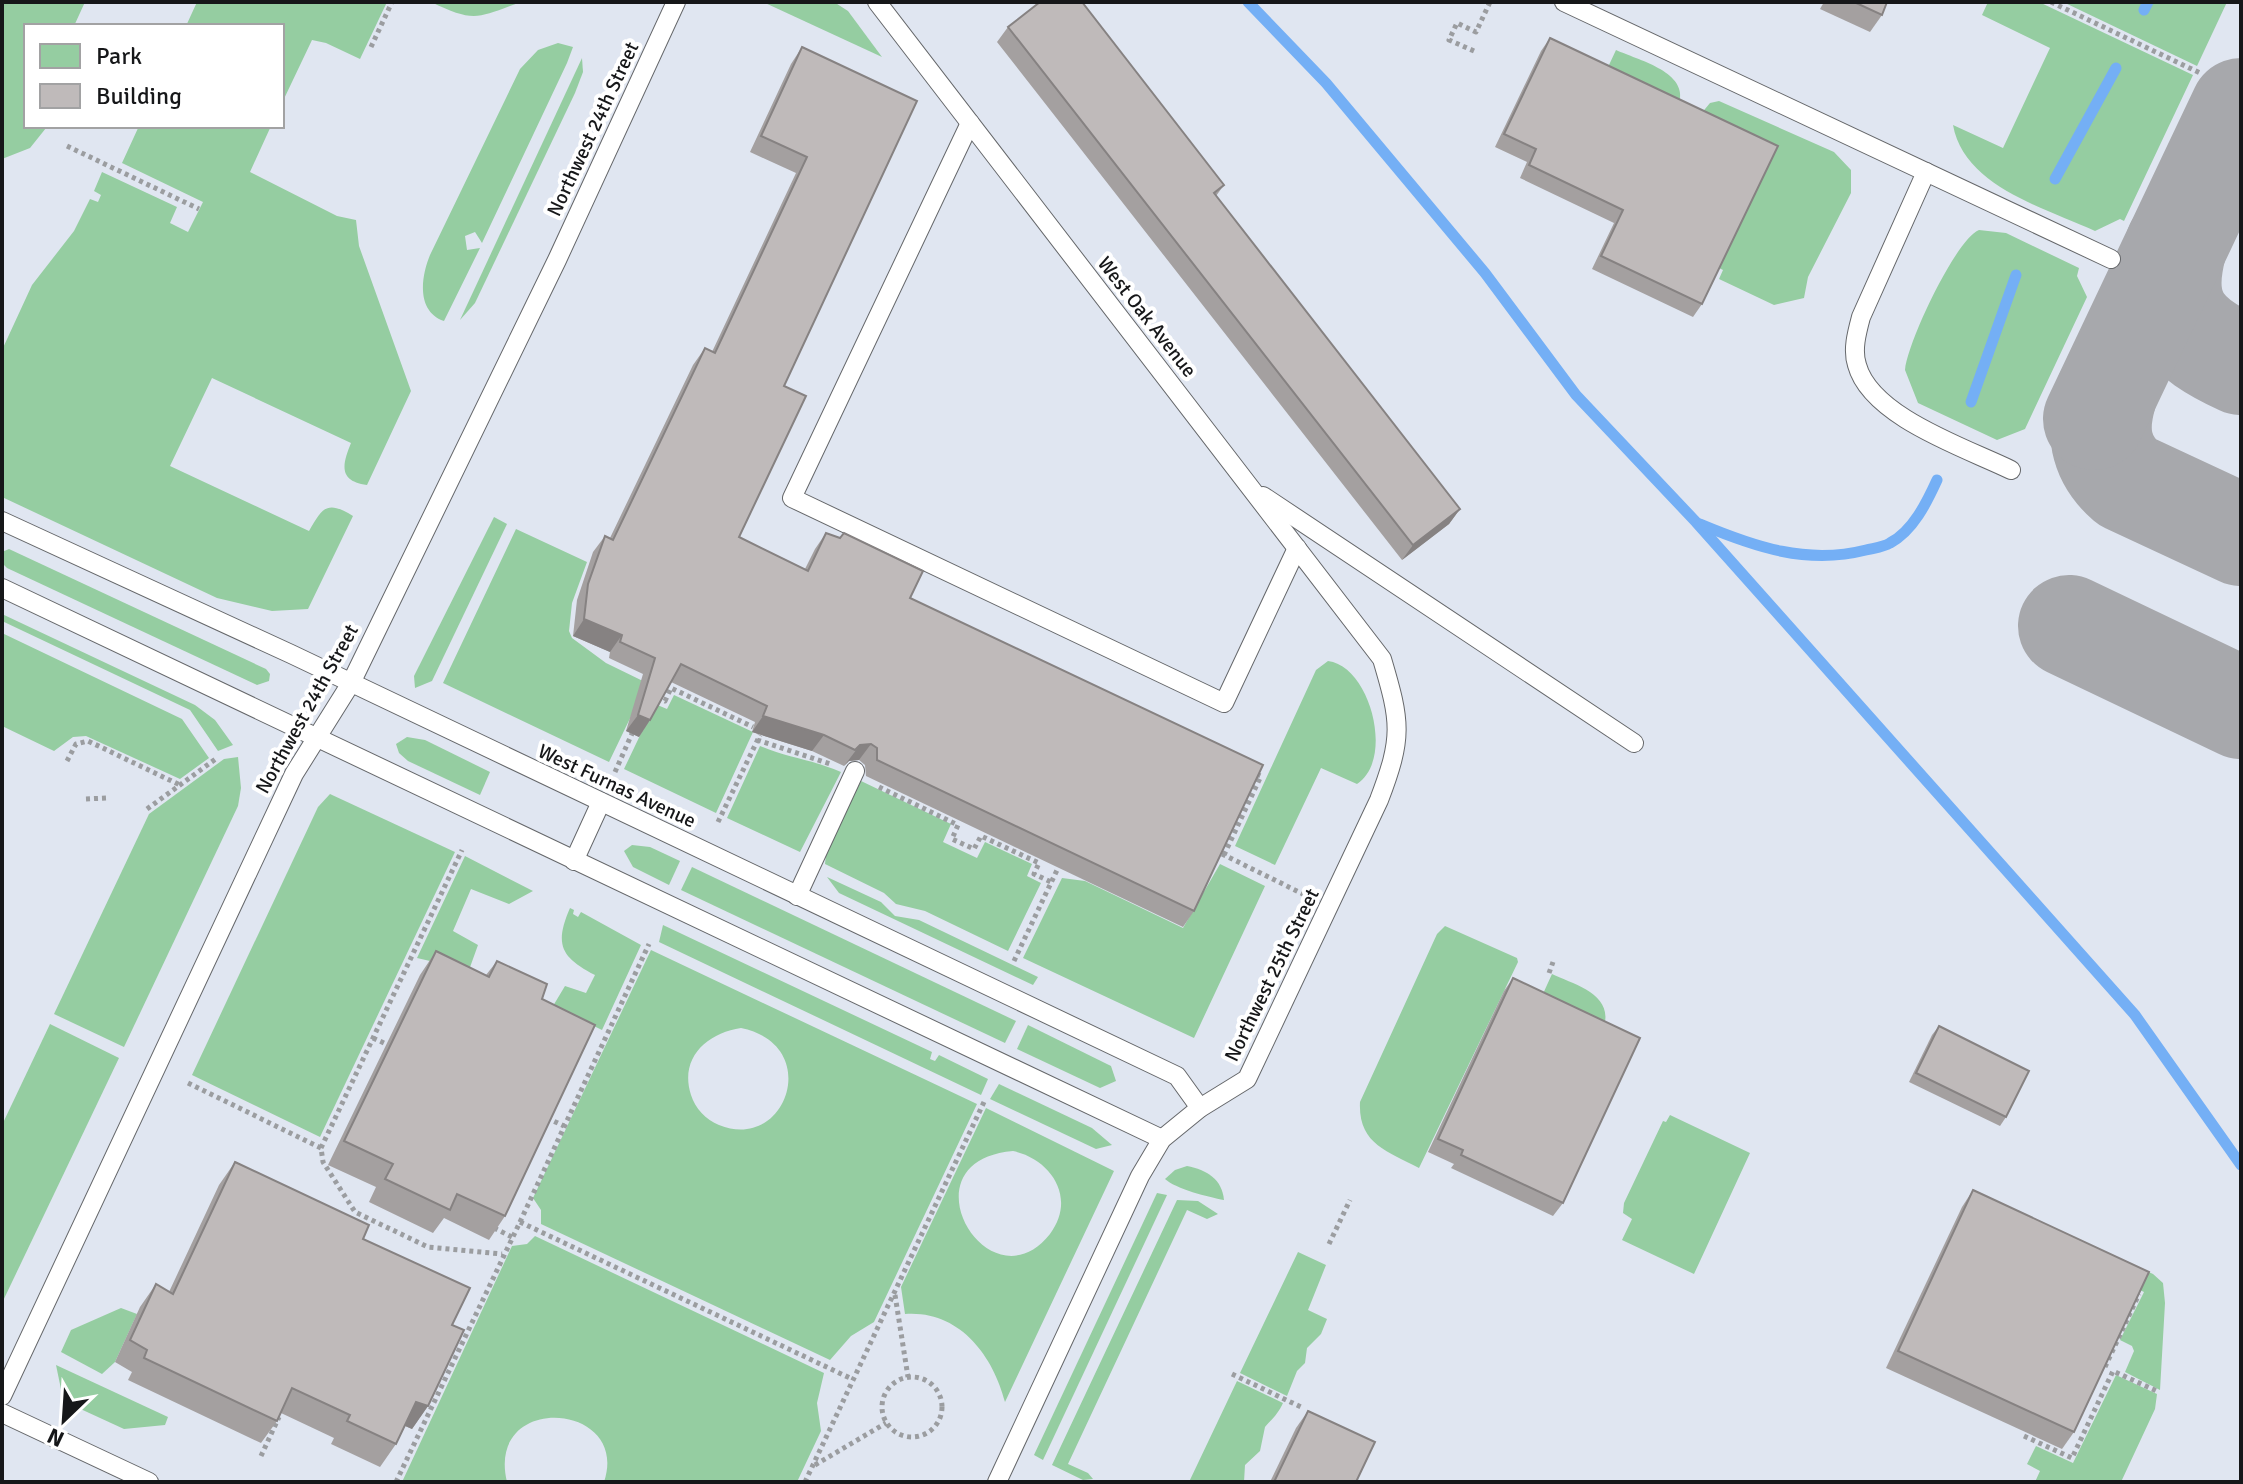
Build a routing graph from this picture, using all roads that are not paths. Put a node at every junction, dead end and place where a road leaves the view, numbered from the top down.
1 (676, 2) edge
2 (877, 2) edge
3 (1564, 2) edge
4 (970, 123) junction
5 (1926, 172) junction
6 (2111, 259) dead end
7 (2011, 470) dead end
8 (1249, 486) junction
9 (2, 521) edge
10 (1297, 548) junction
11 (2, 588) edge
12 (1382, 659) joint
13 (351, 683) junction
14 (316, 738) junction
15 (1634, 743) dead end
16 (854, 773) edge
17 (601, 802) junction
18 (574, 861) junction
19 (797, 896) junction
20 (1200, 1108) junction
21 (1162, 1139) junction
22 (2, 1396) edge
23 (2, 1413) edge
24 (149, 1482) edge
25 (997, 1482) edge

1 - 13 lane, Northwest 24th Street
2 - 4 lane, West Oak Avenue
3 - 5 lane
4 - 8 lane, West Oak Avenue
4 - 10 lane
5 - 6 lane
5 - 7 lane
8 - 10 lane, West Oak Avenue
8 - 15 lane
9 - 13 lane, West Furnas Avenue
10 - 12 lane, West Oak Avenue
11 - 14 lane
12 - 20 lane, Northwest 25th Street
13 - 14 lane, Northwest 24th Street
13 - 17 lane, West Furnas Avenue
14 - 18 lane
14 - 22 lane, Northwest 24th Street
16 - 19 lane
17 - 18 lane
17 - 19 lane, West Furnas Avenue
18 - 21 lane
19 - 20 lane, West Furnas Avenue
20 - 21 lane, Northwest 25th Street
21 - 25 lane, Northwest 25th Street
23 - 24 lane

